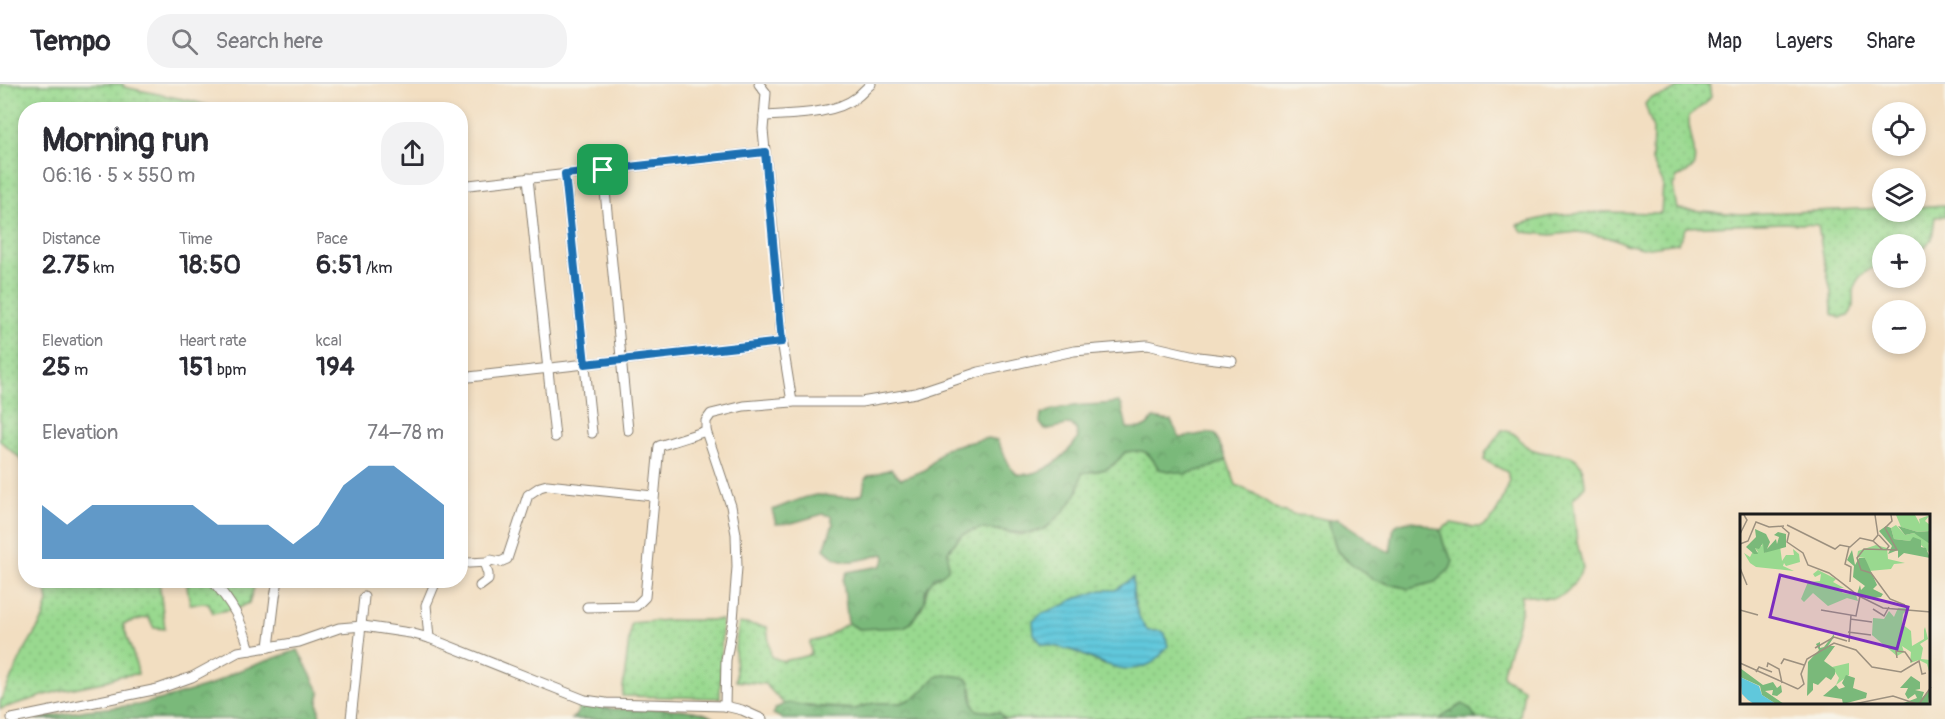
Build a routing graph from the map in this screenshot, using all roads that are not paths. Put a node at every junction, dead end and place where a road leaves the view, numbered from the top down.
1 (759, 84) edge
2 (871, 84) edge
3 (764, 116) junction
4 (765, 152) junction
5 (603, 170) junction
6 (565, 174) junction
7 (528, 178) junction
8 (468, 185) edge
9 (782, 342) junction
10 (622, 360) junction
11 (1232, 362) dead end
12 (585, 364) junction
13 (548, 368) junction
14 (468, 377) edge
15 (792, 402) junction
16 (628, 430) dead end
17 (706, 431) junction
18 (592, 433) dead end
19 (555, 437) dead end
20 (653, 496) junction
21 (487, 562) junction
22 (468, 563) edge
23 (480, 586) dead end
24 (218, 588) edge
25 (276, 588) edge
26 (433, 588) edge
27 (364, 597) dead end
28 (587, 607) dead end
29 (361, 626) junction
30 (429, 638) junction
31 (269, 647) junction
32 (250, 650) junction
33 (725, 706) junction
34 (12, 719) edge
35 (351, 719) edge
36 (762, 719) edge

1 - 3 street
2 - 3 street
3 - 4 street
4 - 5 street
4 - 9 street
5 - 6 street
5 - 10 street
6 - 7 street
6 - 12 street
7 - 8 street
7 - 13 street
9 - 10 street
9 - 15 street
10 - 12 street
10 - 16 street
11 - 15 street
12 - 13 street
12 - 18 street
13 - 14 street
13 - 19 street
15 - 17 street
17 - 20 street
17 - 33 street
20 - 21 street
20 - 28 street
21 - 22 street
21 - 23 street
24 - 32 street
25 - 31 street
26 - 30 street
27 - 29 street
29 - 30 street
29 - 31 street
29 - 35 street
30 - 33 street
31 - 32 street
32 - 34 street
33 - 36 street

